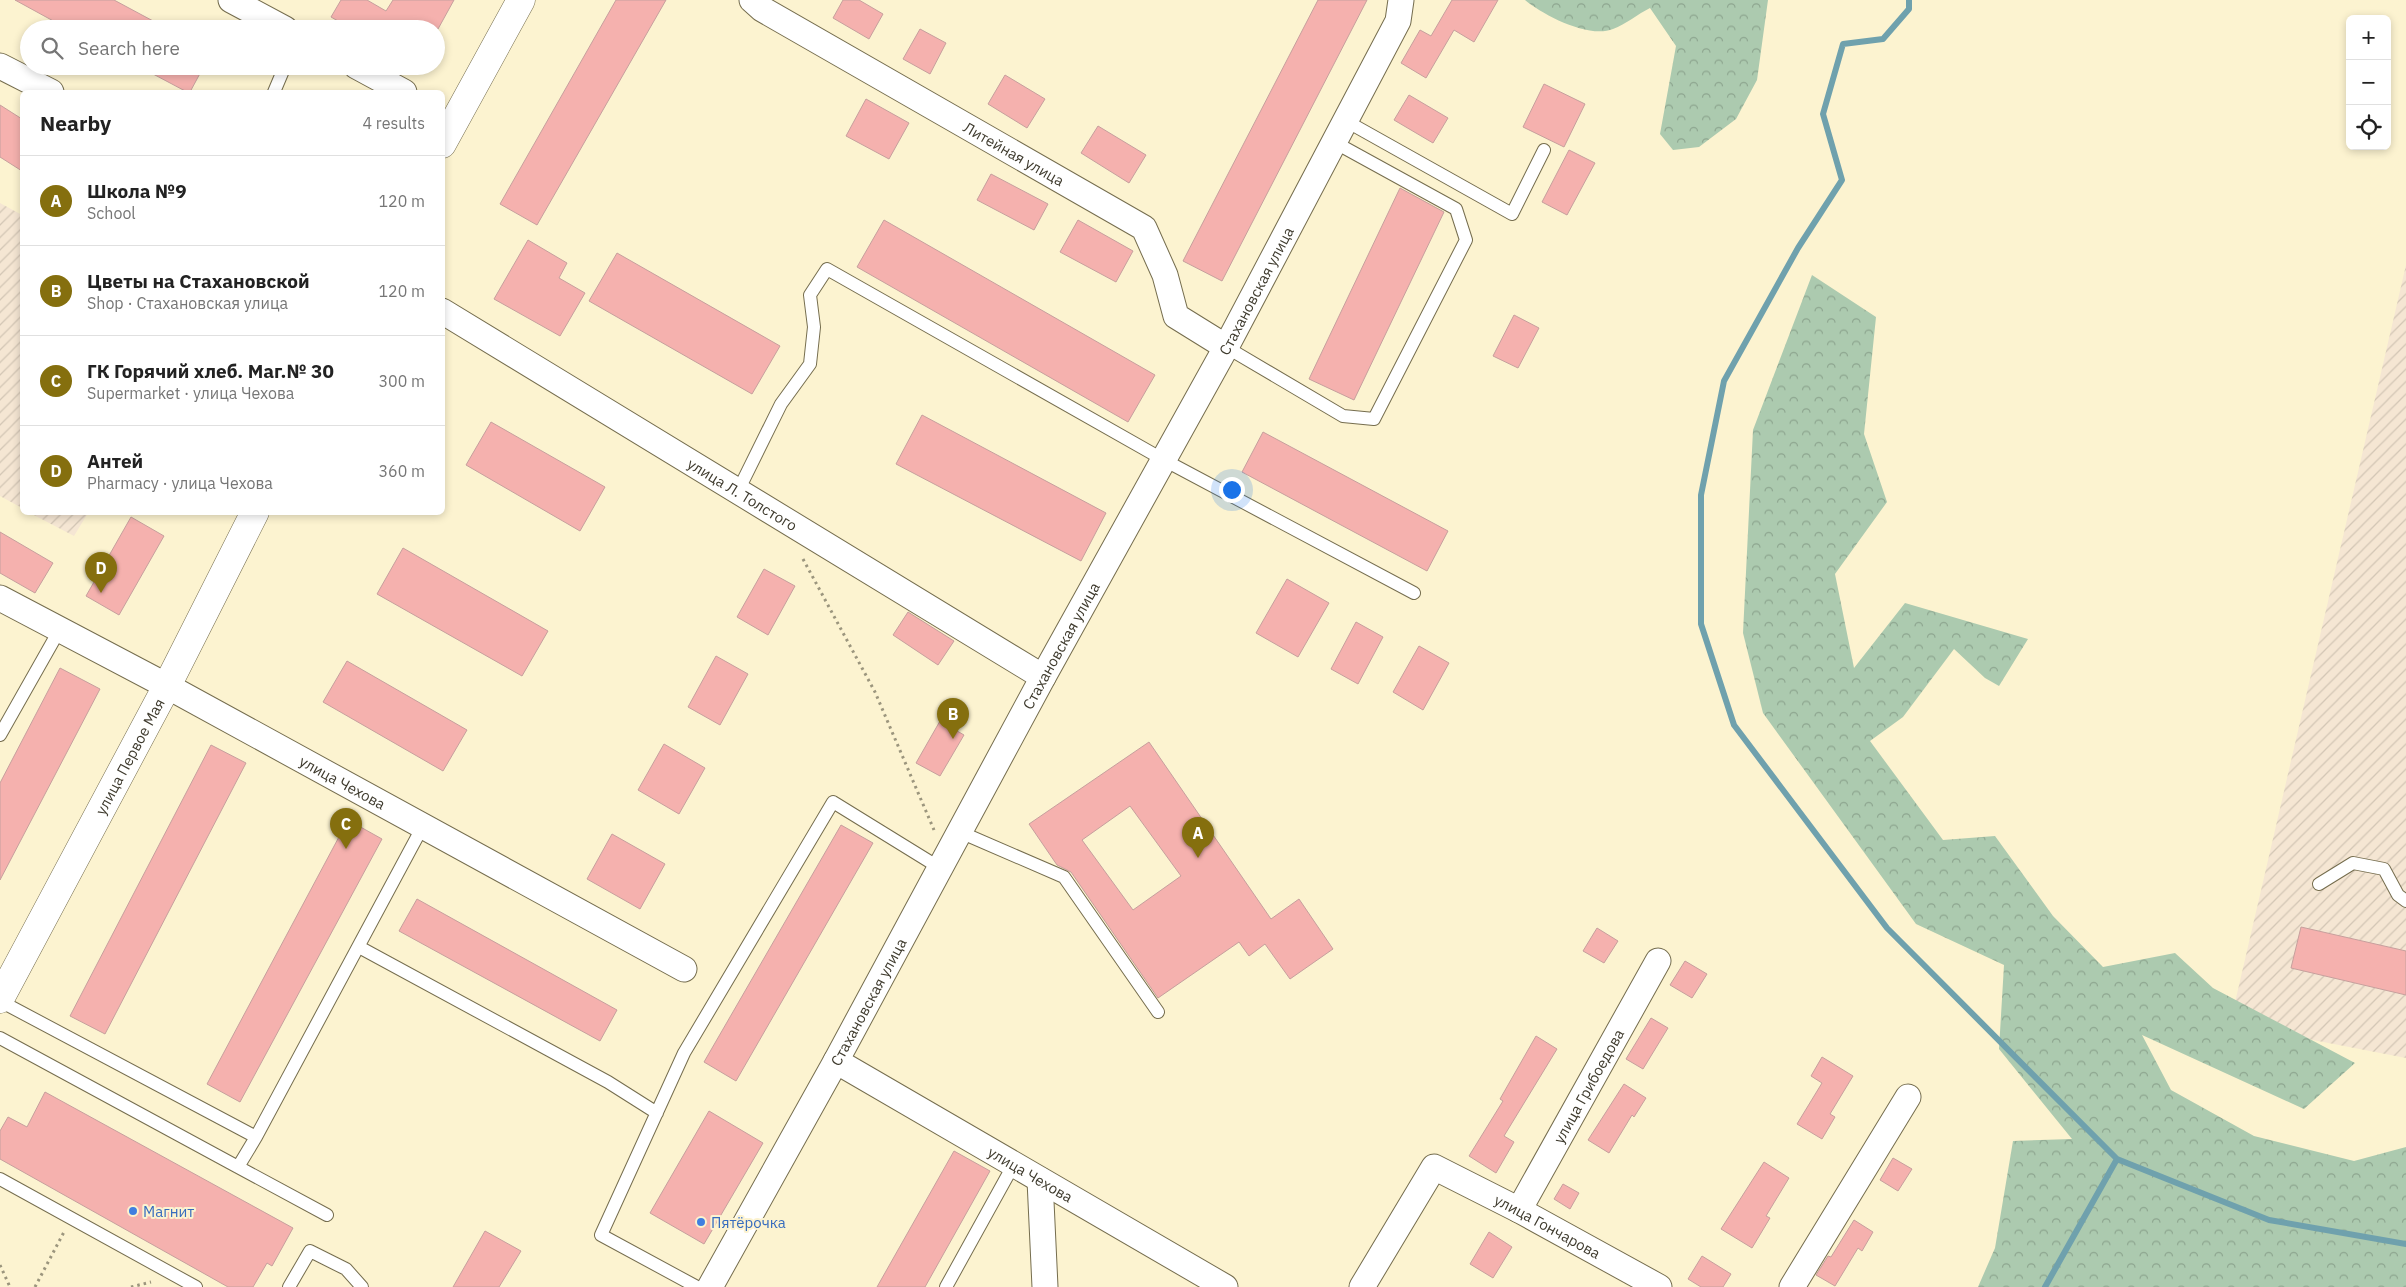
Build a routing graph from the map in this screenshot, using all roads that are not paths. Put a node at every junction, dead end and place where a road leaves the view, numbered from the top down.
1 (231, 0) edge
2 (521, 0) edge
3 (752, 0) edge
4 (1401, 0) edge
5 (269, 20) edge
6 (0, 66) edge
7 (281, 75) edge
8 (373, 75) edge
9 (47, 90) edge
10 (275, 90) edge
11 (400, 90) edge
12 (449, 116) edge
13 (1346, 121) junction
14 (445, 132) edge
15 (1334, 142) junction
16 (1544, 150) dead end
17 (445, 313) edge
18 (1226, 347) junction
19 (1164, 460) junction
20 (738, 490) junction
21 (253, 515) edge
22 (1414, 593) dead end
23 (0, 598) edge
24 (60, 629) junction
25 (1043, 677) junction
26 (167, 686) junction
27 (0, 735) edge
28 (423, 826) junction
29 (960, 832) junction
30 (940, 868) junction
31 (2319, 884) dead end
32 (2406, 901) edge
33 (359, 947) junction
34 (1658, 961) dead end
35 (684, 969) dead end
36 (0, 1000) edge
37 (1158, 1012) dead end
38 (0, 1038) edge
39 (836, 1061) junction
40 (1908, 1097) dead end
41 (657, 1113) junction
42 (256, 1137) junction
43 (1014, 1164) junction
44 (238, 1166) junction
45 (0, 1179) edge
46 (1040, 1180) junction
47 (1519, 1210) junction
48 (327, 1216) dead end
49 (196, 1287) edge
50 (289, 1287) edge
51 (362, 1287) edge
52 (698, 1287) edge
53 (710, 1287) edge
54 (946, 1287) edge
55 (1045, 1287) edge
56 (1225, 1287) edge
57 (1362, 1287) edge
58 (1659, 1287) edge
59 (1792, 1287) edge

1 - 5 street
2 - 12 street
3 - 18 street, Литейная улица
4 - 13 street, Стахановская улица
6 - 9 street
7 - 10 lane
8 - 11 street
12 - 14 street
13 - 15 street, Стахановская улица
13 - 16 lane
15 - 18 street, Стахановская улица
15 - 18 lane
17 - 20 street, улица Л. Толстого
18 - 19 street, Стахановская улица
19 - 20 lane
19 - 22 lane
19 - 25 street, Стахановская улица
20 - 25 street, улица Л. Толстого
21 - 26 street, улица Первое Мая
23 - 24 street, улица Чехова
24 - 26 street, улица Чехова
24 - 27 lane
25 - 29 street, Стахановская улица
26 - 28 street, улица Чехова
26 - 36 street, улица Первое Мая
28 - 33 lane
28 - 35 street, улица Чехова
29 - 30 street, Стахановская улица
29 - 37 lane
30 - 39 street, Стахановская улица
30 - 41 lane
31 - 32 lane
33 - 41 lane
33 - 42 lane
34 - 47 street, улица Грибоедова
36 - 42 lane
38 - 44 lane
39 - 43 street, улица Чехова
39 - 53 street, Стахановская улица
40 - 59 street
41 - 52 lane
42 - 44 lane
43 - 46 street, улица Чехова
43 - 54 lane
44 - 48 lane
45 - 49 lane
46 - 55 street
46 - 56 street, улица Чехова
47 - 57 street, улица Гончарова
47 - 58 street, улица Гончарова
50 - 51 lane

